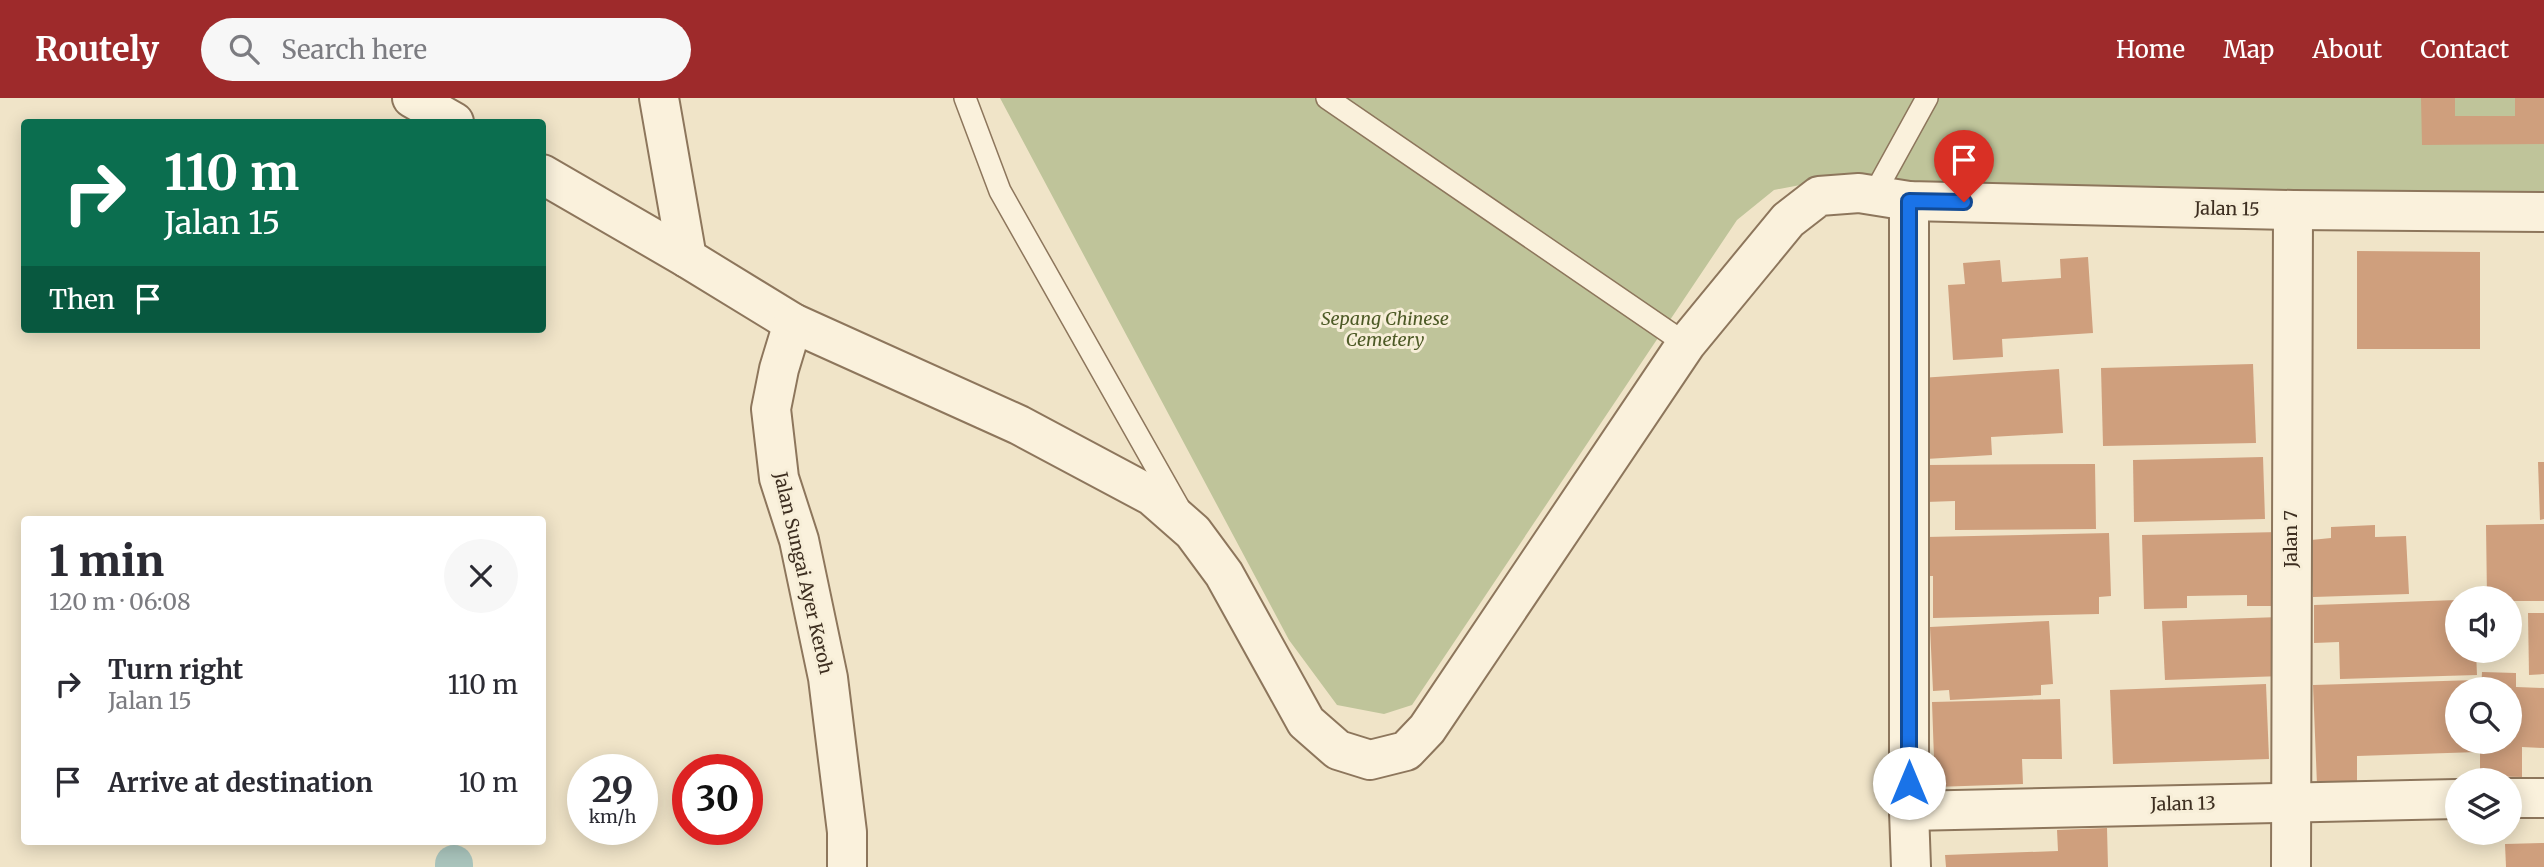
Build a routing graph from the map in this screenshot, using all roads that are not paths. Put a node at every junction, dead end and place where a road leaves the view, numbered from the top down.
1 (412, 98) edge
2 (659, 98) edge
3 (965, 98) edge
4 (1327, 98) edge
5 (1927, 98) edge
6 (449, 119) edge
7 (550, 179) edge
8 (1891, 198) junction
9 (2293, 210) junction
10 (2544, 212) edge
11 (687, 258) junction
12 (793, 323) junction
13 (1686, 344) junction
14 (1193, 532) junction
15 (2522, 798) edge
16 (2544, 798) edge
17 (2445, 799) edge
18 (2290, 801) junction
19 (1909, 811) junction
20 (847, 867) edge
21 (1911, 867) edge
22 (2291, 867) edge

1 - 6 street
2 - 11 street
3 - 14 lane
4 - 13 lane
5 - 8 lane
7 - 11 street, Jalan 15
8 - 9 street, Jalan 15
8 - 13 street, Jalan 15
8 - 19 street
9 - 10 street, Jalan 15
9 - 18 street, Jalan 7
11 - 12 street, Jalan 15
12 - 14 street, Jalan 15
12 - 20 street, Jalan Sungai Ayer Keroh
13 - 14 street, Jalan 15
15 - 16 street
17 - 18 street, Jalan 13
18 - 19 street, Jalan 13
18 - 22 street, Jalan 7
19 - 21 street

